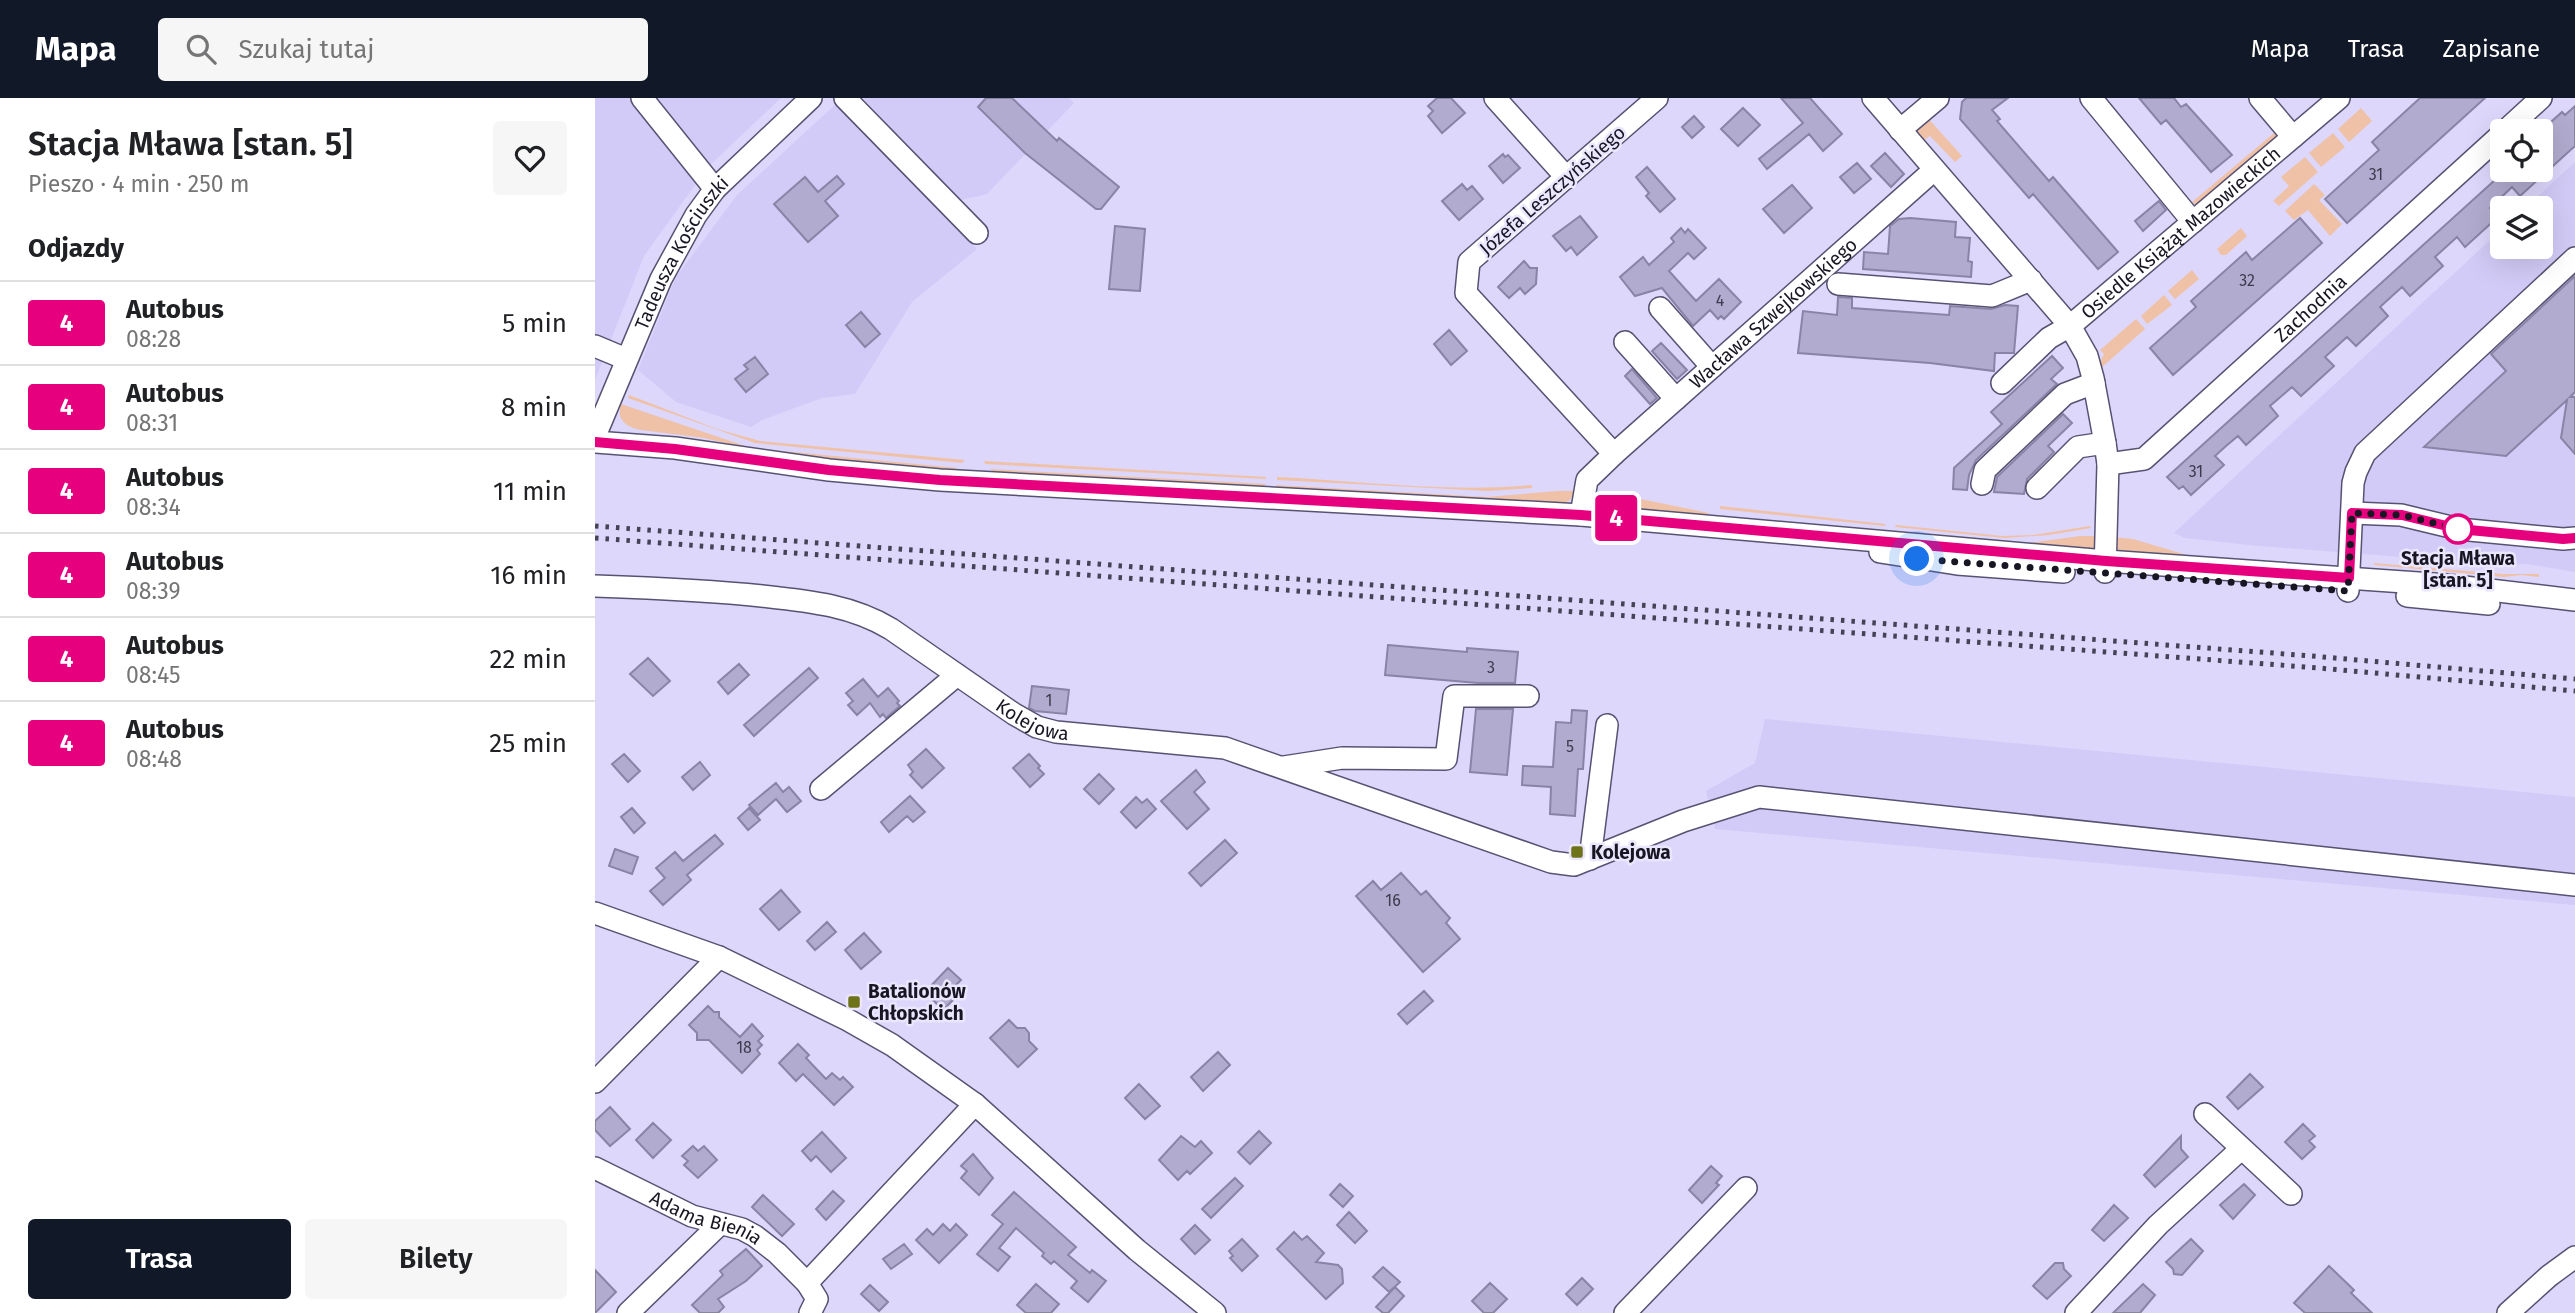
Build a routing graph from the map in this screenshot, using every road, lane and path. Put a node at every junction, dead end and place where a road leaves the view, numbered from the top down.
1 (642, 98) edge
2 (811, 98) edge
3 (845, 98) edge
4 (1495, 98) edge
5 (1657, 98) edge
6 (1873, 98) edge
7 (1938, 98) edge
8 (2091, 98) edge
9 (2260, 98) edge
10 (2339, 98) edge
11 (2541, 98) edge
12 (2518, 119) edge
13 (1901, 130) junction
14 (2293, 137) junction
15 (2490, 145) edge
16 (1934, 170) junction
17 (1567, 178) junction
18 (715, 189) junction
19 (2193, 222) junction
20 (977, 233) dead end
21 (2575, 258) edge
22 (2031, 280) junction
23 (1838, 284) dead end
24 (1660, 308) dead end
25 (2070, 326) junction
26 (1625, 342) dead end
27 (595, 346) edge
28 (626, 359) junction
29 (1712, 367) junction
30 (2001, 383) dead end
31 (2094, 383) junction
32 (1676, 399) junction
33 (595, 436) edge
34 (595, 442) edge
35 (2107, 453) junction
36 (1614, 454) junction
37 (1982, 484) dead end
38 (2037, 488) dead end
39 (2352, 513) junction
40 (1581, 515) junction
41 (2575, 538) edge
42 (2105, 568) junction
43 (2348, 584) junction
44 (595, 586) edge
45 (2575, 600) edge
46 (2575, 614) edge
47 (957, 676) junction
48 (1528, 696) dead end
49 (1607, 725) dead end
50 (1282, 768) junction
51 (821, 789) dead end
52 (1590, 859) junction
53 (2575, 885) edge
54 (595, 913) edge
55 (719, 957) junction
56 (595, 1082) edge
57 (975, 1104) junction
58 (2205, 1114) dead end
59 (2241, 1149) junction
60 (595, 1168) edge
61 (1746, 1188) dead end
62 (2291, 1194) dead end
63 (720, 1224) junction
64 (2575, 1257) edge
65 (807, 1283) junction
66 (628, 1313) edge
67 (810, 1313) edge
68 (1215, 1313) edge
69 (1625, 1313) edge
70 (2076, 1313) edge
71 (2508, 1313) edge

1 - 18 street
2 - 18 street, Tadeusza Kościuszki
3 - 20 street
4 - 17 street
5 - 17 street, Józefa Leszczyńskiego
6 - 13 street
7 - 13 street
8 - 19 street
9 - 14 street, Osiedle Książąt Mazowieckich
10 - 14 street, Osiedle Książąt Mazowieckich
11 - 12 street, Zachodnia
13 - 16 street
14 - 19 street, Osiedle Książąt Mazowieckich
15 - 35 street, Zachodnia
16 - 22 street
16 - 29 street, Wacława Szwejkowskiego
17 - 36 street, Józefa Leszczyńskiego
18 - 28 street, Tadeusza Kościuszki
19 - 25 street, Osiedle Książąt Mazowieckich
21 - 39 street
22 - 23 street
22 - 25 street
24 - 29 street
25 - 30 street, Osiedle Książąt Mazowieckich
25 - 31 street
26 - 32 street
27 - 28 street
28 - 33 street, Tadeusza Kościuszki
29 - 32 street, Wacława Szwejkowskiego
31 - 35 street
31 - 37 street
32 - 36 street, Wacława Szwejkowskiego
34 - 40 street
35 - 38 street, Zachodnia
35 - 42 street
36 - 40 street, Wacława Szwejkowskiego
39 - 41 street
39 - 43 street
40 - 42 street
42 - 43 street
43 - 45 street
43 - 46 street
44 - 47 street, Kolejowa
47 - 50 street, Kolejowa
47 - 51 street
48 - 50 street
49 - 52 street
50 - 52 street, Kolejowa
52 - 53 street, Kolejowa
54 - 55 street
55 - 56 street
55 - 57 street
57 - 65 street
57 - 68 street
58 - 59 street
59 - 62 street
59 - 70 street
60 - 63 street, Adama Bienia
61 - 69 street
63 - 65 street, Adama Bienia
63 - 66 street
64 - 71 street
65 - 67 street

